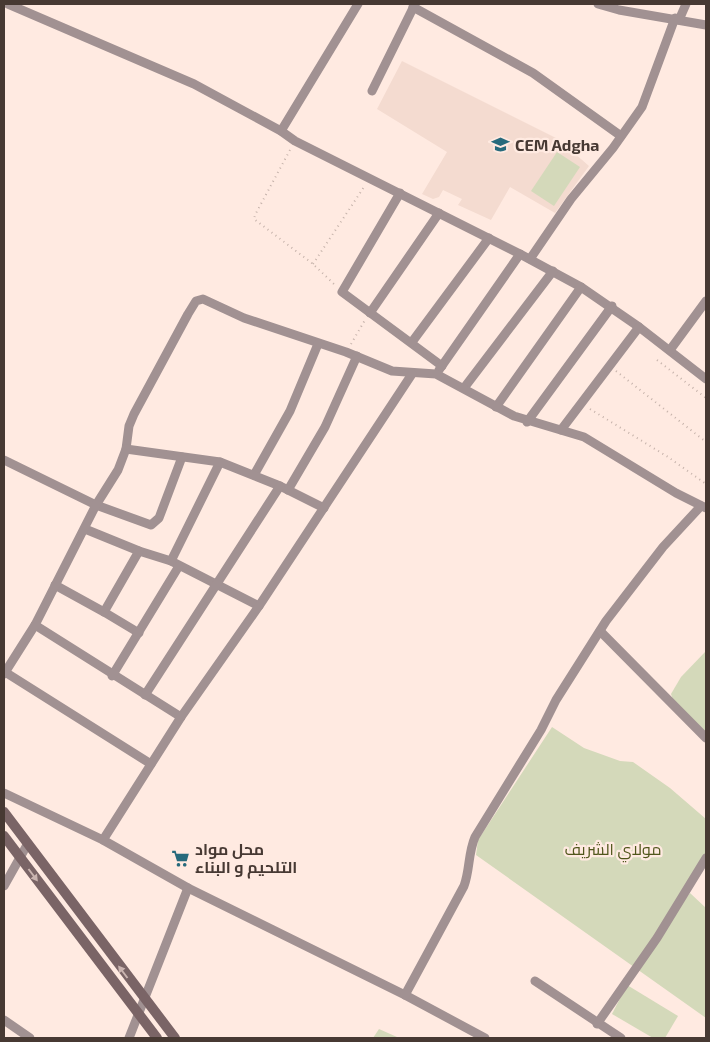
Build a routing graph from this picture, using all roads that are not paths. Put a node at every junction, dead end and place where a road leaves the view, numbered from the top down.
1 (8, 4) edge
2 (358, 4) edge
3 (598, 4) edge
4 (686, 4) edge
5 (414, 6) edge
6 (677, 19) junction
7 (706, 26) edge
8 (372, 91) dead end
9 (281, 131) junction
10 (621, 136) junction
11 (400, 193) junction
12 (439, 213) junction
13 (489, 238) junction
14 (520, 254) junction
15 (530, 258) junction
16 (553, 271) junction
17 (581, 287) junction
18 (706, 300) edge
19 (612, 306) junction
20 (370, 313) junction
21 (640, 327) junction
22 (412, 342) junction
23 (318, 344) junction
24 (670, 350) junction
25 (357, 356) junction
26 (439, 370) junction
27 (412, 374) junction
28 (706, 379) edge
29 (464, 388) junction
30 (496, 407) junction
31 (527, 422) junction
32 (561, 430) junction
33 (126, 449) junction
34 (182, 457) junction
35 (4, 460) edge
36 (220, 462) junction
37 (254, 475) junction
38 (284, 488) junction
39 (96, 505) junction
40 (703, 507) edge
41 (324, 508) junction
42 (85, 529) junction
43 (139, 551) junction
44 (175, 564) junction
45 (218, 585) junction
46 (55, 586) junction
47 (259, 606) junction
48 (104, 612) junction
49 (35, 625) junction
50 (600, 631) junction
51 (139, 633) junction
52 (4, 673) edge
53 (112, 676) junction
54 (145, 695) junction
55 (181, 718) junction
56 (706, 738) edge
57 (151, 764) junction
58 (4, 793) edge
59 (4, 812) edge
60 (4, 836) edge
61 (103, 840) junction
62 (27, 845) junction
63 (20, 858) junction
64 (706, 858) edge
65 (4, 886) edge
66 (188, 888) junction
67 (535, 981) dead end
68 (405, 995) junction
69 (143, 999) junction
70 (138, 1015) junction
71 (4, 1020) edge
72 (601, 1027) junction
73 (30, 1038) edge
74 (129, 1038) edge
75 (157, 1038) edge
76 (174, 1038) edge
77 (485, 1038) edge
78 (601, 1038) edge
79 (621, 1038) edge

1 - 9 street
2 - 9 street
3 - 6 street
4 - 6 street
5 - 8 street
5 - 10 street
6 - 7 street
6 - 10 street
9 - 11 street
10 - 15 street
11 - 12 street
11 - 20 street
12 - 13 street
12 - 20 street
13 - 14 street
13 - 22 street
14 - 15 street
14 - 26 street
15 - 16 street
16 - 17 street
16 - 29 street
17 - 19 street
17 - 30 street
18 - 24 street
19 - 21 street
19 - 31 street
20 - 22 street
21 - 24 street
21 - 32 street
22 - 26 street
23 - 25 street
23 - 33 street
23 - 37 street
24 - 28 street
25 - 27 street
25 - 38 street
26 - 27 street
26 - 29 street
27 - 41 street
29 - 30 street
30 - 31 street
31 - 32 street
32 - 40 street
33 - 34 street
33 - 39 street
34 - 36 street
34 - 39 street
35 - 39 street
36 - 37 street
36 - 44 street
37 - 38 street
38 - 41 street
38 - 45 street
39 - 42 street
40 - 50 street
41 - 47 street
42 - 43 street
42 - 46 street
43 - 44 street
43 - 48 street
44 - 45 street
44 - 51 street
45 - 47 street
45 - 54 street
46 - 48 street
46 - 49 street
47 - 55 street
48 - 51 street
49 - 52 street
49 - 53 street
50 - 56 street
50 - 68 street
51 - 53 street
52 - 57 street
53 - 54 street
54 - 55 street
55 - 57 street
57 - 61 street
58 - 61 street
59 - 62 street
60 - 63 street
61 - 66 street
62 - 63 street
69 -> 62 street
63 - 65 street
63 -> 70 street
64 - 72 street
66 - 68 street
66 - 69 street
67 - 72 street
68 - 77 street
69 - 70 street
69 - 76 street
70 - 74 street
70 - 75 street
71 - 73 street
72 - 78 street
72 - 79 street

